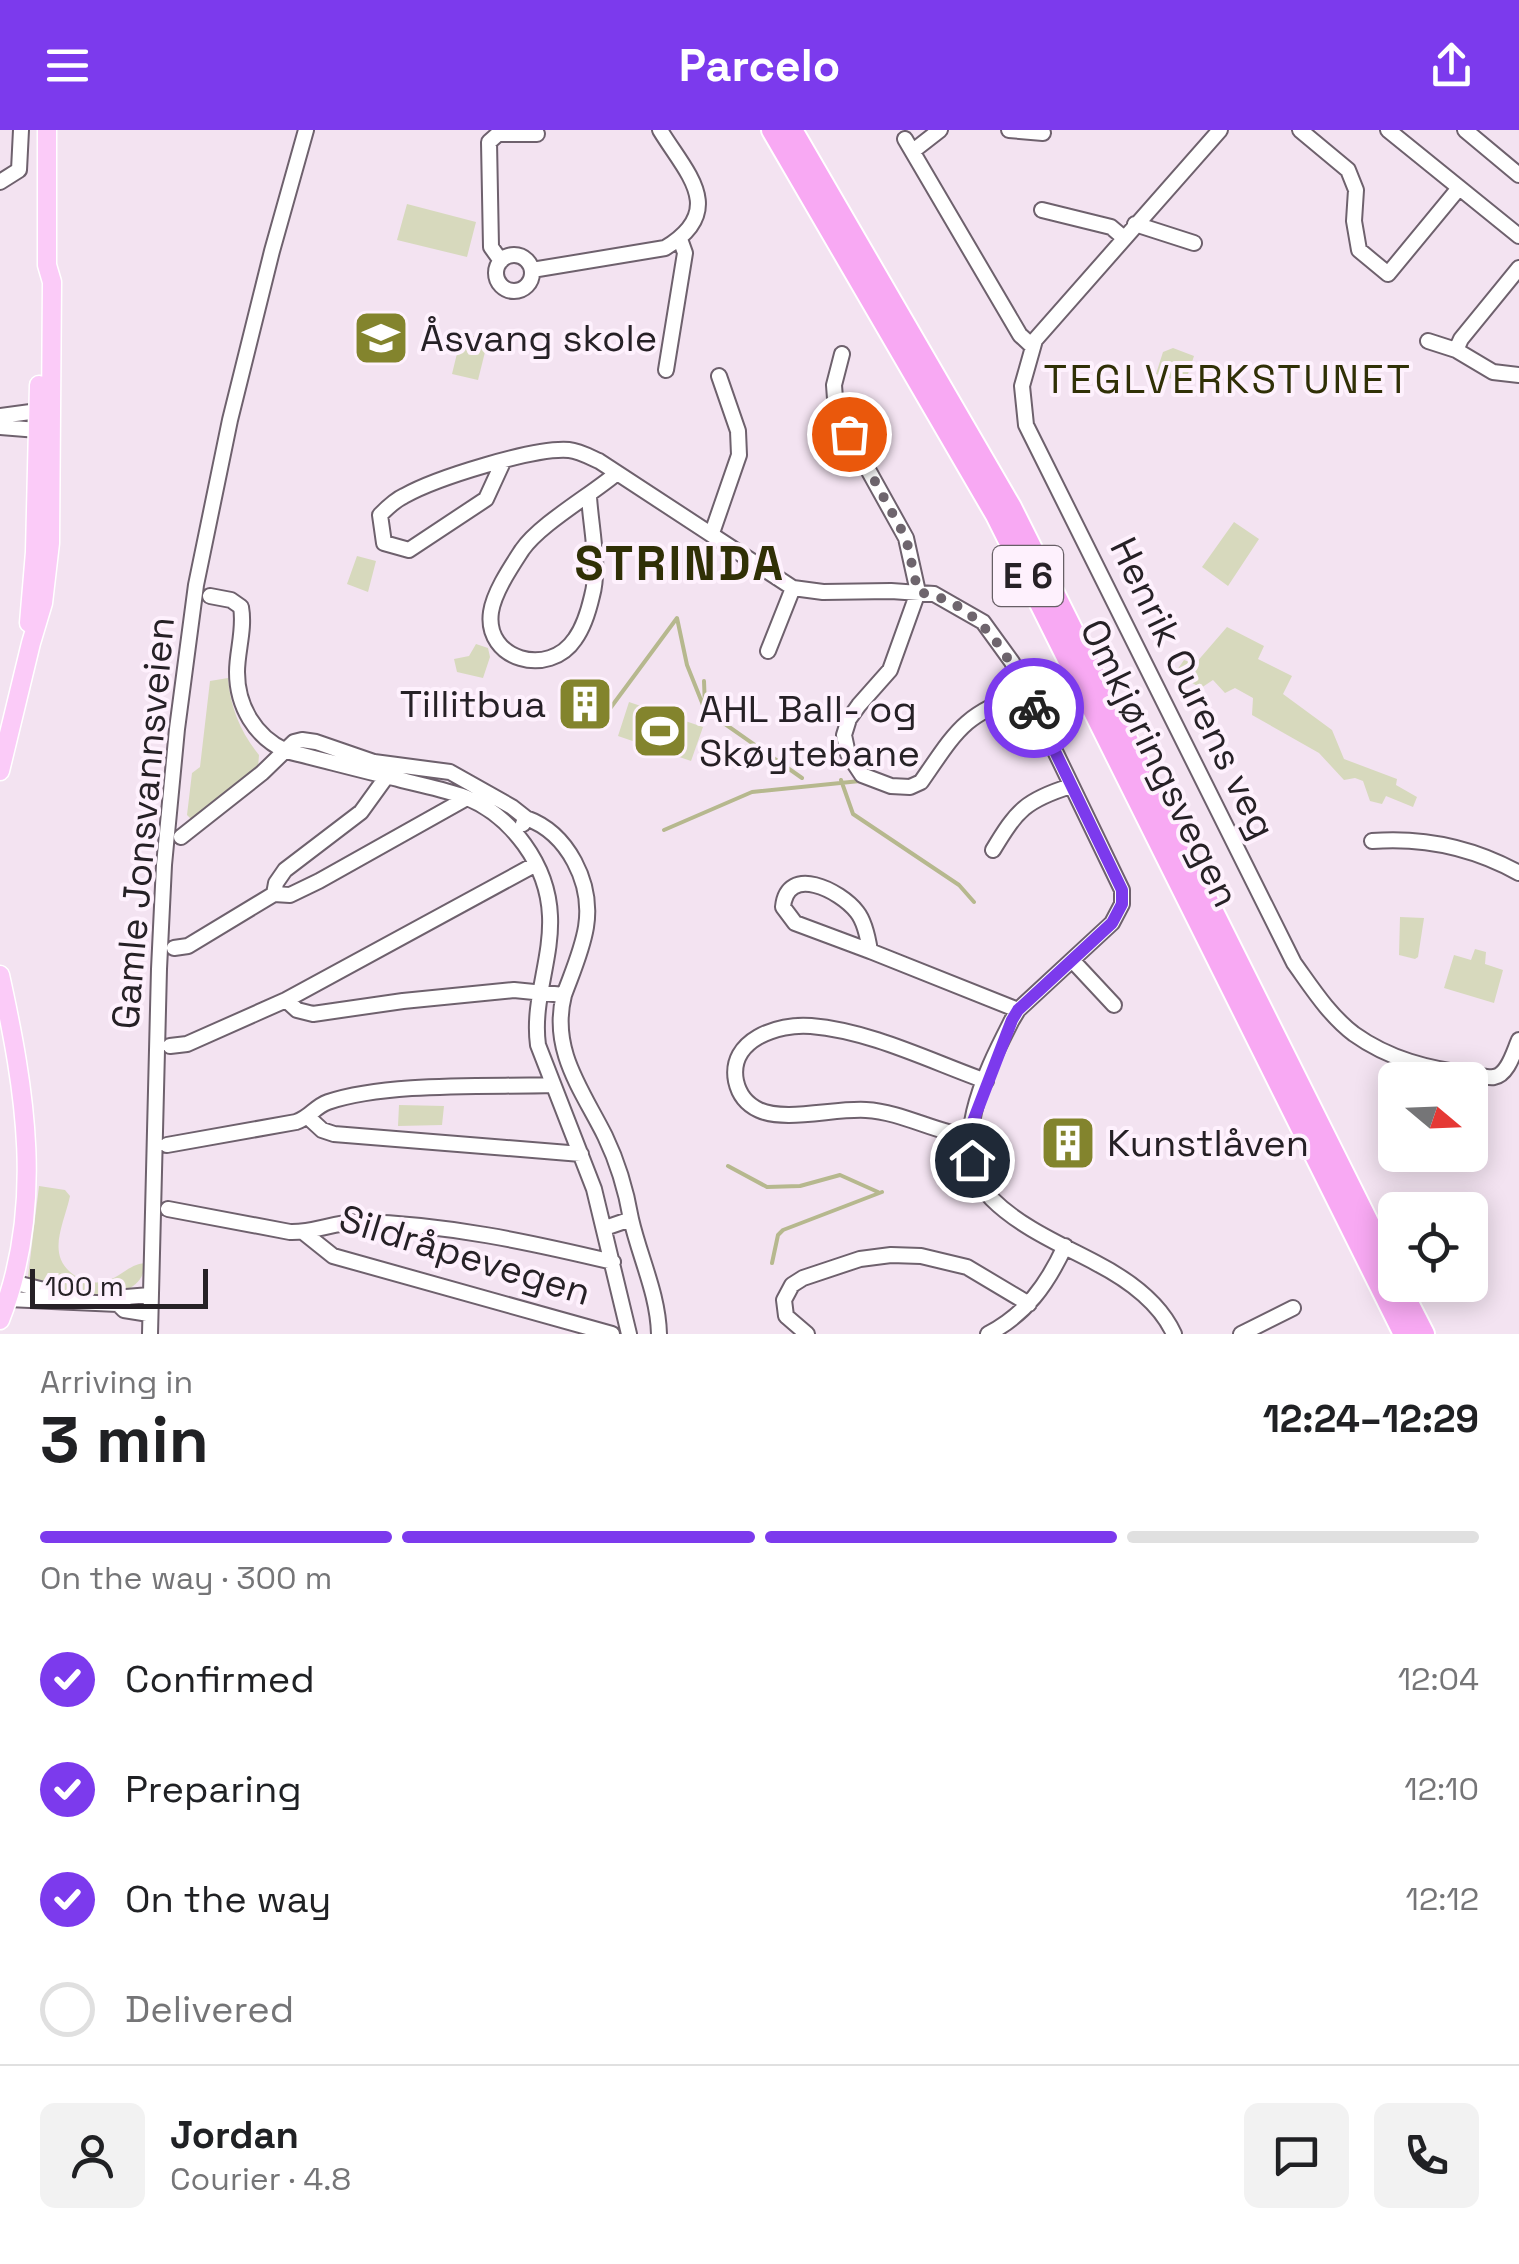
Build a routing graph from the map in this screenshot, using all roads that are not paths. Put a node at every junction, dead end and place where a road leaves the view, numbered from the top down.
1 (20, 130) edge
2 (47, 130) edge
3 (306, 130) edge
4 (660, 130) edge
5 (772, 130) edge
6 (792, 130) edge
7 (940, 130) edge
8 (1009, 130) edge
9 (1220, 130) edge
10 (1300, 130) edge
11 (1388, 130) edge
12 (1465, 130) edge
13 (1043, 133) dead end
14 (537, 134) dead end
15 (1518, 173) edge
16 (0, 182) edge
17 (1459, 188) junction
18 (1042, 210) dead end
19 (1135, 224) junction
20 (1519, 236) edge
21 (1124, 238) junction
22 (680, 239) junction
23 (1194, 243) dead end
24 (501, 261) junction
25 (1519, 268) edge
26 (532, 270) junction
27 (1428, 341) dead end
28 (1032, 346) junction
29 (1456, 350) junction
30 (842, 354) dead end
31 (666, 370) dead end
32 (1519, 374) edge
33 (719, 376) dead end
34 (0, 416) edge
35 (42, 421) junction
36 (0, 427) edge
37 (503, 462) junction
38 (617, 473) junction
39 (589, 497) junction
40 (712, 533) junction
41 (793, 588) junction
42 (918, 592) junction
43 (210, 596) dead end
44 (768, 651) dead end
45 (1026, 692) junction
46 (290, 747) junction
47 (0, 771) edge
48 (387, 776) junction
49 (1071, 786) junction
50 (467, 798) junction
51 (526, 818) junction
52 (518, 836) junction
53 (180, 837) dead end
54 (1372, 841) dead end
55 (992, 850) dead end
56 (536, 864) junction
57 (1519, 873) edge
58 (282, 895) junction
59 (174, 948) dead end
60 (870, 951) junction
61 (1072, 960) junction
62 (0, 975) edge
63 (540, 992) junction
64 (564, 995) junction
65 (286, 1000) junction
66 (1114, 1005) dead end
67 (1018, 1010) junction
68 (1519, 1040) edge
69 (170, 1046) dead end
70 (986, 1081) junction
71 (553, 1085) junction
72 (310, 1118) junction
73 (970, 1136) junction
74 (167, 1145) dead end
75 (581, 1154) junction
76 (168, 1210) dead end
77 (631, 1219) junction
78 (605, 1228) junction
79 (303, 1232) junction
80 (1378, 1242) edge
81 (1065, 1246) junction
82 (613, 1262) junction
83 (10, 1291) junction
84 (150, 1294) junction
85 (1408, 1302) edge
86 (118, 1304) junction
87 (1030, 1304) junction
88 (1293, 1308) dead end
89 (150, 1314) junction
90 (0, 1320) edge
91 (150, 1334) edge
92 (612, 1334) edge
93 (630, 1334) edge
94 (658, 1334) edge
95 (807, 1334) edge
96 (988, 1334) edge
97 (1174, 1334) edge
98 (1242, 1334) edge
99 (1404, 1334) edge
100 (1424, 1334) edge

1 - 16 street
2 - 35 main road
3 - 84 street, Gamle Jonsvannsveien
4 - 22 street
5 - 99 highway, Omkjøringsvegen / E 6
6 - 80 highway, Omkjøringsvegen / E 6
7 - 28 street
8 - 13 street
9 - 19 street, Henrik Ourens veg
10 - 17 street
11 - 17 street
12 - 15 street
14 - 24 street
17 - 20 street
18 - 21 street
19 - 21 street, Henrik Ourens veg
19 - 23 street
21 - 28 street, Henrik Ourens veg
22 - 26 street
22 - 31 street
24 - 26 street
24 - 26 street
25 - 29 street
27 - 29 street
28 - 68 street, Henrik Ourens veg
29 - 32 street
30 - 42 street
33 - 40 street
34 - 35 street
35 - 36 street
35 - 47 main road
37 - 37 street
37 - 38 street
38 - 39 street
38 - 40 street
39 - 39 street
40 - 41 street
41 - 42 street
41 - 44 street
42 - 45 street
42 - 45 street
43 - 46 street, Sildråpevegen
45 - 49 street
46 - 48 street, Sildråpevegen
46 - 51 street, Sildråpevegen
46 - 53 street
48 - 50 street, Sildråpevegen
48 - 58 street
49 - 55 street
49 - 61 street
50 - 52 street, Sildråpevegen
50 - 58 street
51 - 52 street
51 - 64 street, Sildråpevegen
52 - 56 street, Sildråpevegen
54 - 57 street
56 - 63 street, Sildråpevegen
56 - 65 street
58 - 59 street
60 - 60 street
60 - 67 street
61 - 66 street
61 - 67 street
62 - 83 main road
63 - 64 street
63 - 65 street
63 - 71 street, Sildråpevegen
64 - 77 street, Sildråpevegen
65 - 69 street
67 - 70 street
70 - 73 street
70 - 73 street
71 - 72 street
71 - 75 street, Sildråpevegen
72 - 74 street
72 - 75 street
73 - 81 street
75 - 78 street, Sildråpevegen
76 - 79 street, Sildråpevegen
77 - 78 street, Sildråpevegen
77 - 94 street, Sildråpevegen
78 - 82 street, Sildråpevegen
79 - 82 street, Sildråpevegen
79 - 92 street, Sildråpevegen
81 - 87 street
81 - 97 street
82 - 93 street, Sildråpevegen
83 - 86 street
83 - 90 main road
84 - 86 street
84 - 89 street, Gamle Jonsvannsveien
85 - 100 highway
86 - 89 street
87 - 95 street
87 - 96 street
88 - 98 street
89 - 91 street, Gamle Jonsvannsveien

